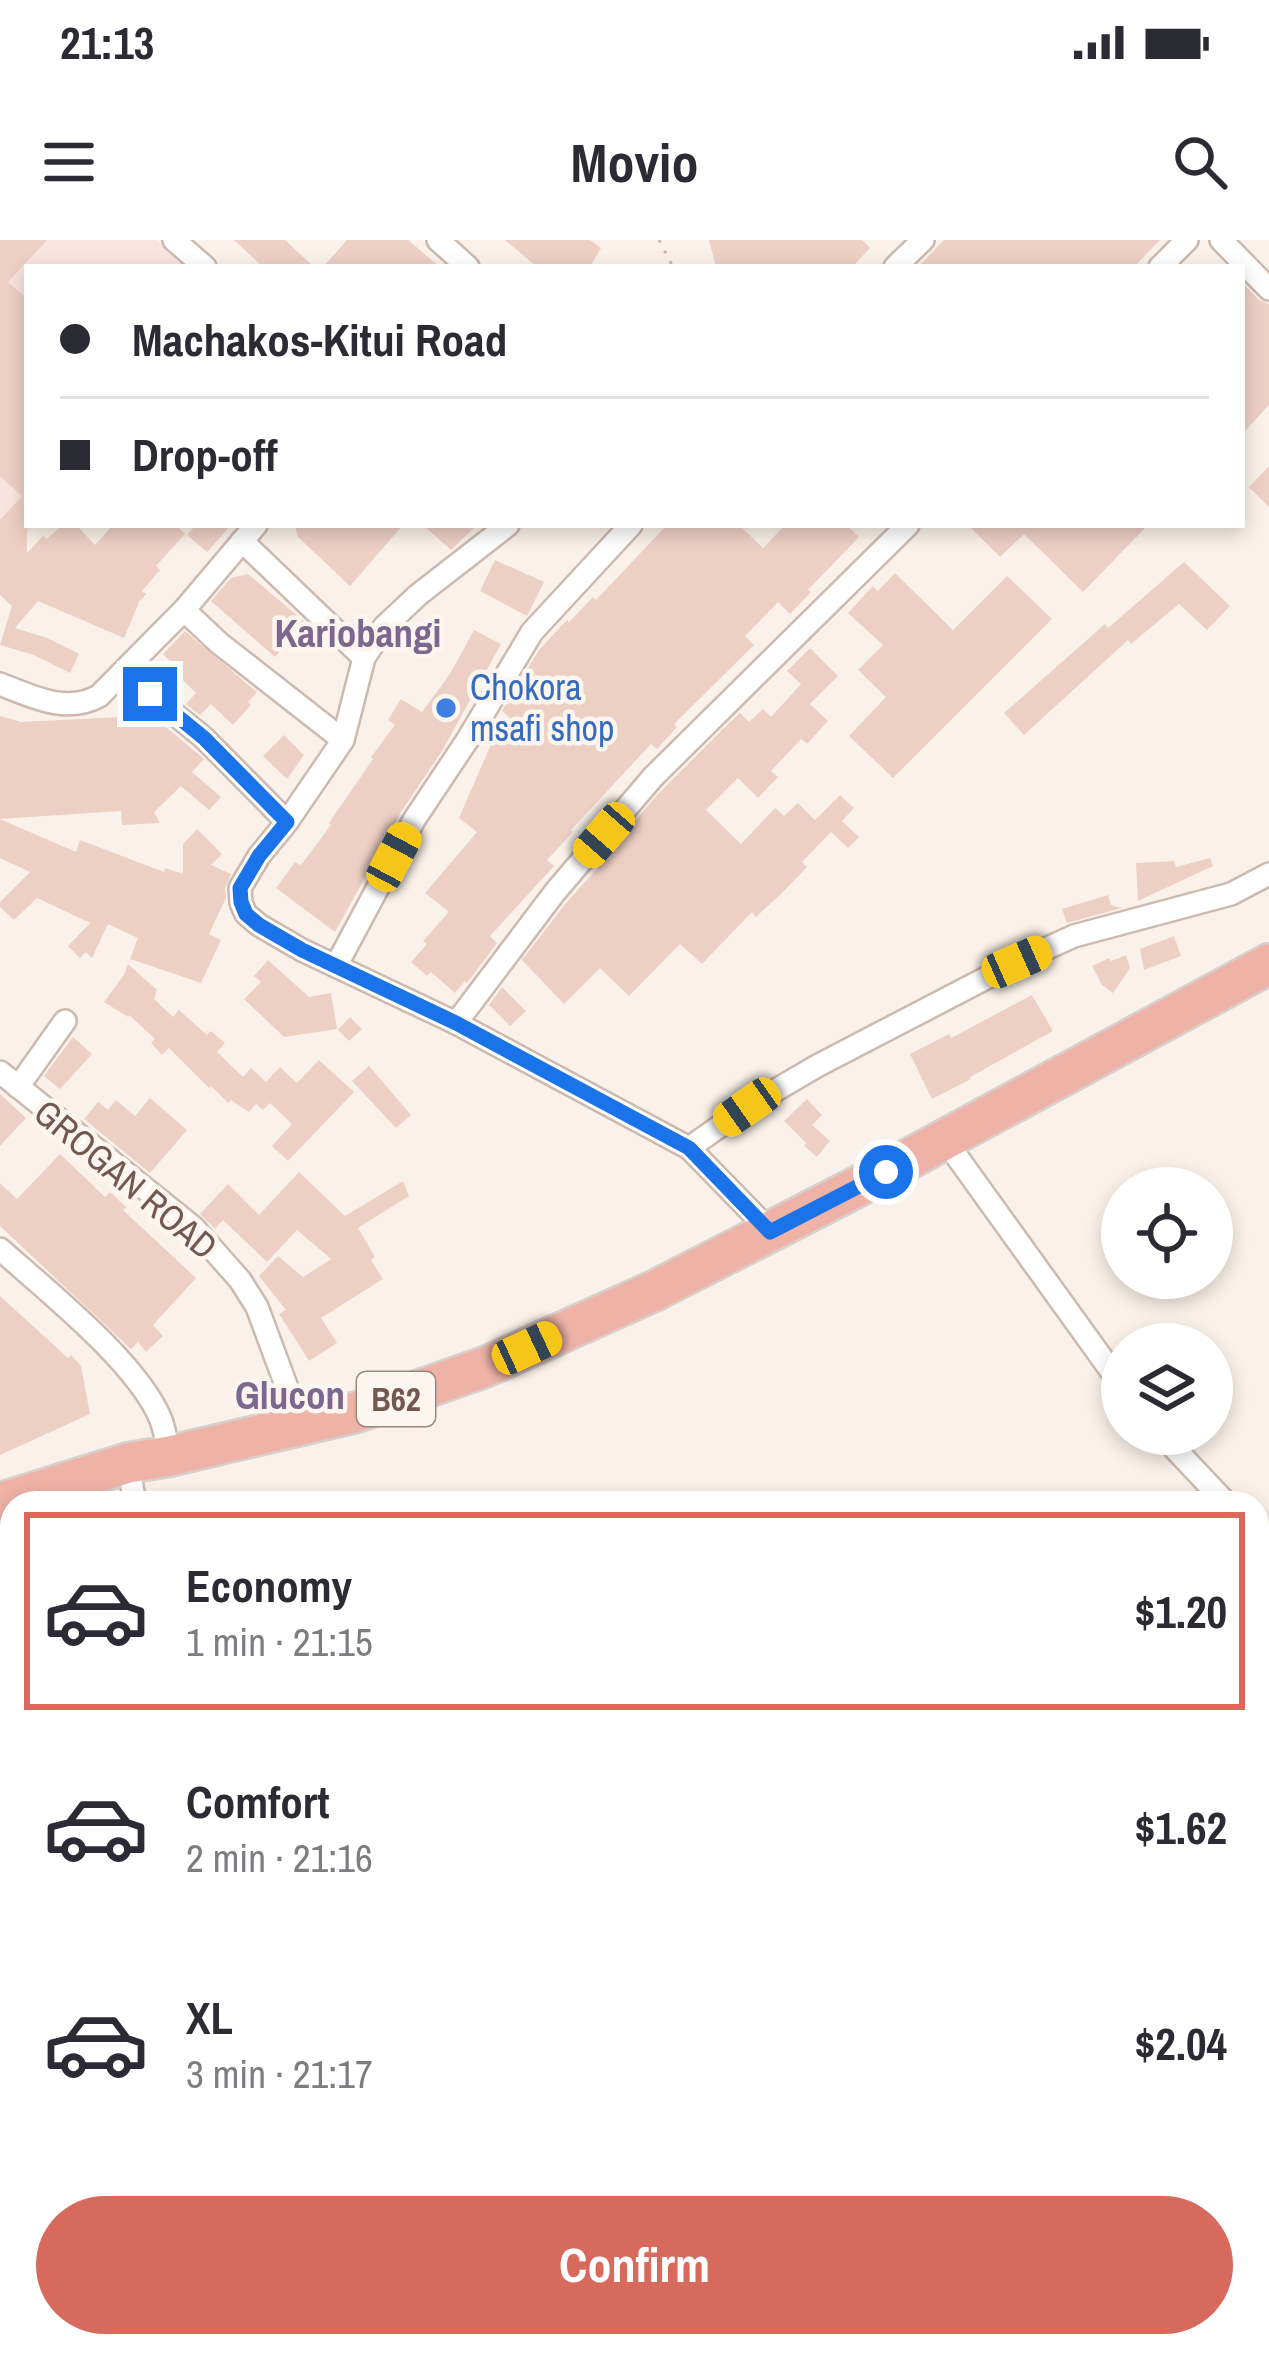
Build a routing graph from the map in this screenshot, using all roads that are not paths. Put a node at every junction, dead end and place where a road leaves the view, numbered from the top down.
1 (174, 240) edge
2 (438, 240) edge
3 (923, 240) edge
4 (1186, 240) edge
5 (1221, 240) edge
6 (458, 263) edge
7 (202, 264) edge
8 (898, 264) edge
9 (1163, 264) edge
10 (1245, 264) edge
11 (1245, 264) edge
12 (1269, 289) edge
13 (504, 528) edge
14 (628, 528) edge
15 (905, 528) edge
16 (249, 533) edge
17 (184, 610) junction
18 (364, 658) junction
19 (123, 672) junction
20 (0, 684) edge
21 (343, 740) junction
22 (287, 822) junction
23 (1269, 874) edge
24 (1269, 964) edge
25 (336, 966) junction
26 (65, 1021) dead end
27 (456, 1023) junction
28 (9, 1080) edge
29 (945, 1140) junction
30 (689, 1148) junction
31 (770, 1232) junction
32 (0, 1249) edge
33 (1101, 1357) edge
34 (295, 1426) junction
35 (1181, 1455) edge
36 (170, 1456) junction
37 (128, 1463) junction
38 (38, 1491) edge
39 (133, 1491) edge
40 (1215, 1491) edge

1 - 7 street
2 - 6 street
3 - 8 street
4 - 9 street
5 - 10 street
11 - 12 street
13 - 18 street
14 - 25 street
15 - 27 street
16 - 17 street
16 - 18 street
17 - 19 street
17 - 21 street
18 - 21 street
19 - 20 street
19 - 22 street
21 - 22 street
22 - 25 street
23 - 30 street
24 - 29 highway, B62
25 - 27 street
26 - 28 street
27 - 30 street
28 - 34 street, GROGAN ROAD
29 - 31 highway, B62
29 - 33 street
30 - 31 street
31 - 34 highway, B62
32 - 36 street
34 - 36 highway, B62
35 - 40 street
36 - 37 highway, B62
37 - 38 highway, B62
37 - 39 street

